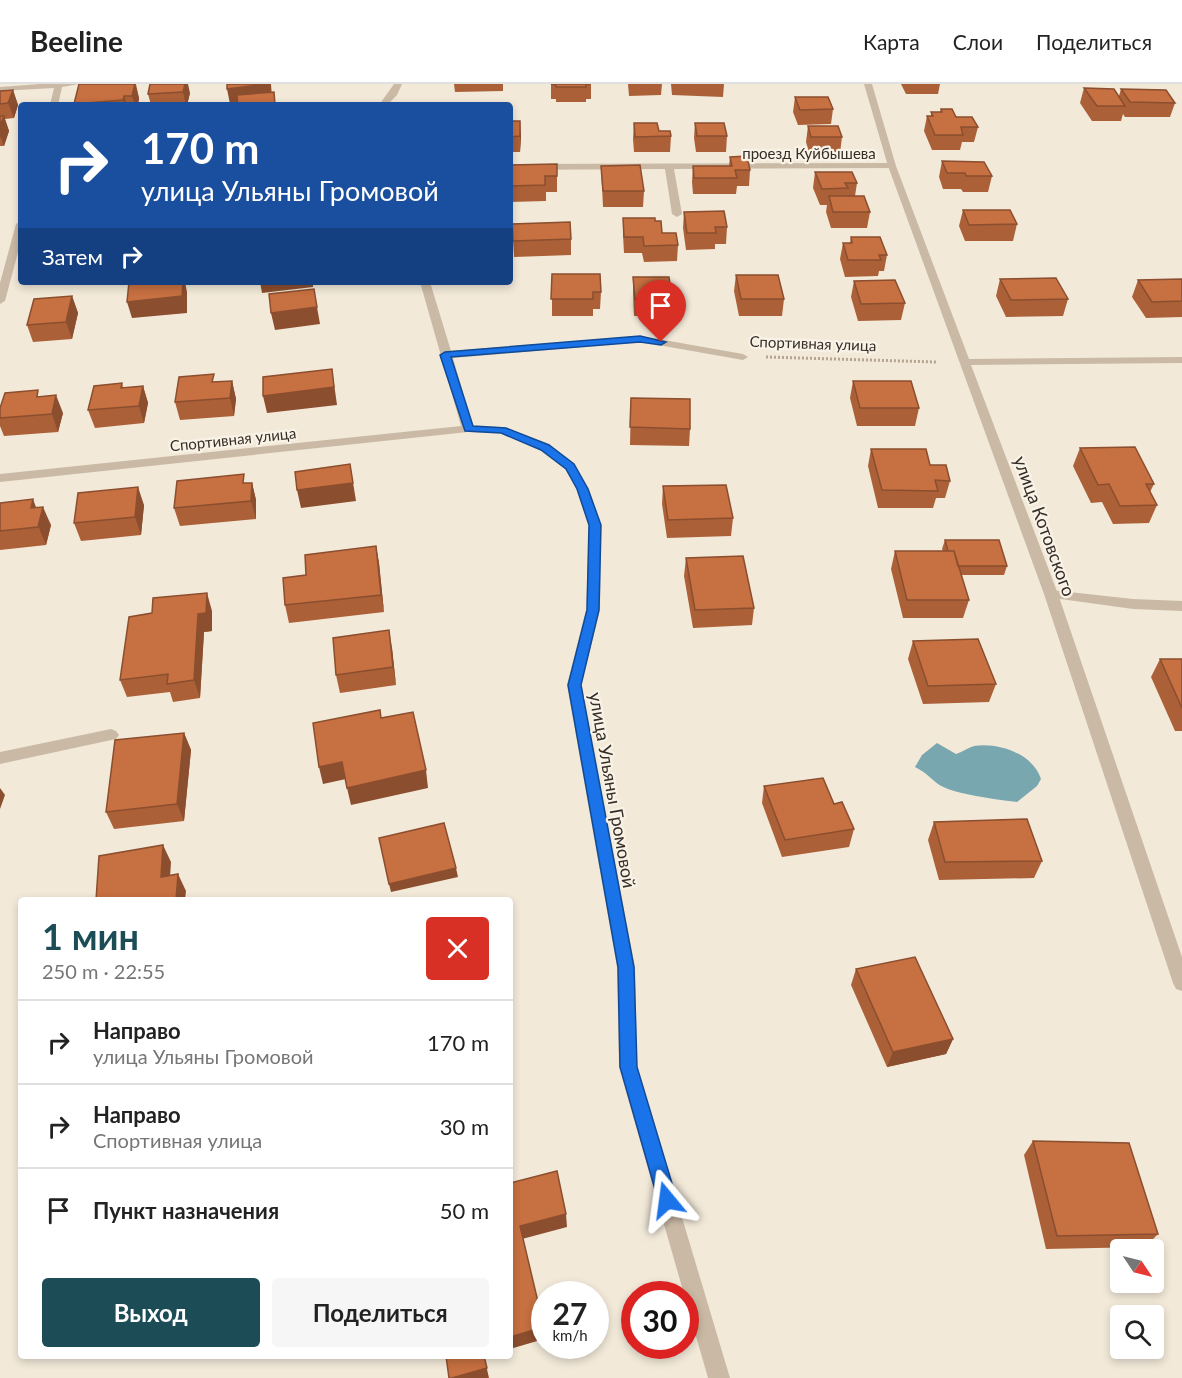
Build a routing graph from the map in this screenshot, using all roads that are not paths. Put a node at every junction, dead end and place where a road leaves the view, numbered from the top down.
1 (75, 84) edge
2 (398, 84) edge
3 (868, 84) edge
4 (59, 85) edge
5 (0, 89) edge
6 (55, 102) edge
7 (386, 102) edge
8 (892, 166) junction
9 (513, 167) edge
10 (669, 167) junction
11 (677, 214) dead end
12 (18, 235) edge
13 (426, 285) edge
14 (0, 301) edge
15 (445, 355) junction
16 (743, 357) road end
17 (1182, 360) edge
18 (966, 362) junction
19 (468, 429) junction
20 (0, 478) edge
21 (1051, 594) junction
22 (1182, 606) edge
23 (111, 735) dead end
24 (0, 758) edge
25 (1182, 983) edge
26 (719, 1378) edge

1 - 4 street
2 - 7 street
3 - 8 street, улица Котовского
4 - 5 street
4 - 6 street
8 - 10 street, проезд Куйбышева
8 - 18 street, улица Котовского
9 - 10 street, проезд Куйбышева
10 - 11 street
12 - 14 street
13 - 15 street
15 - 16 street, Спортивная улица
15 - 19 street
17 - 18 street
18 - 21 street, улица Котовского
19 - 20 street, Спортивная улица
19 - 26 street, улица Ульяны Громовой
21 - 22 street
21 - 25 street, улица Котовского
23 - 24 street

